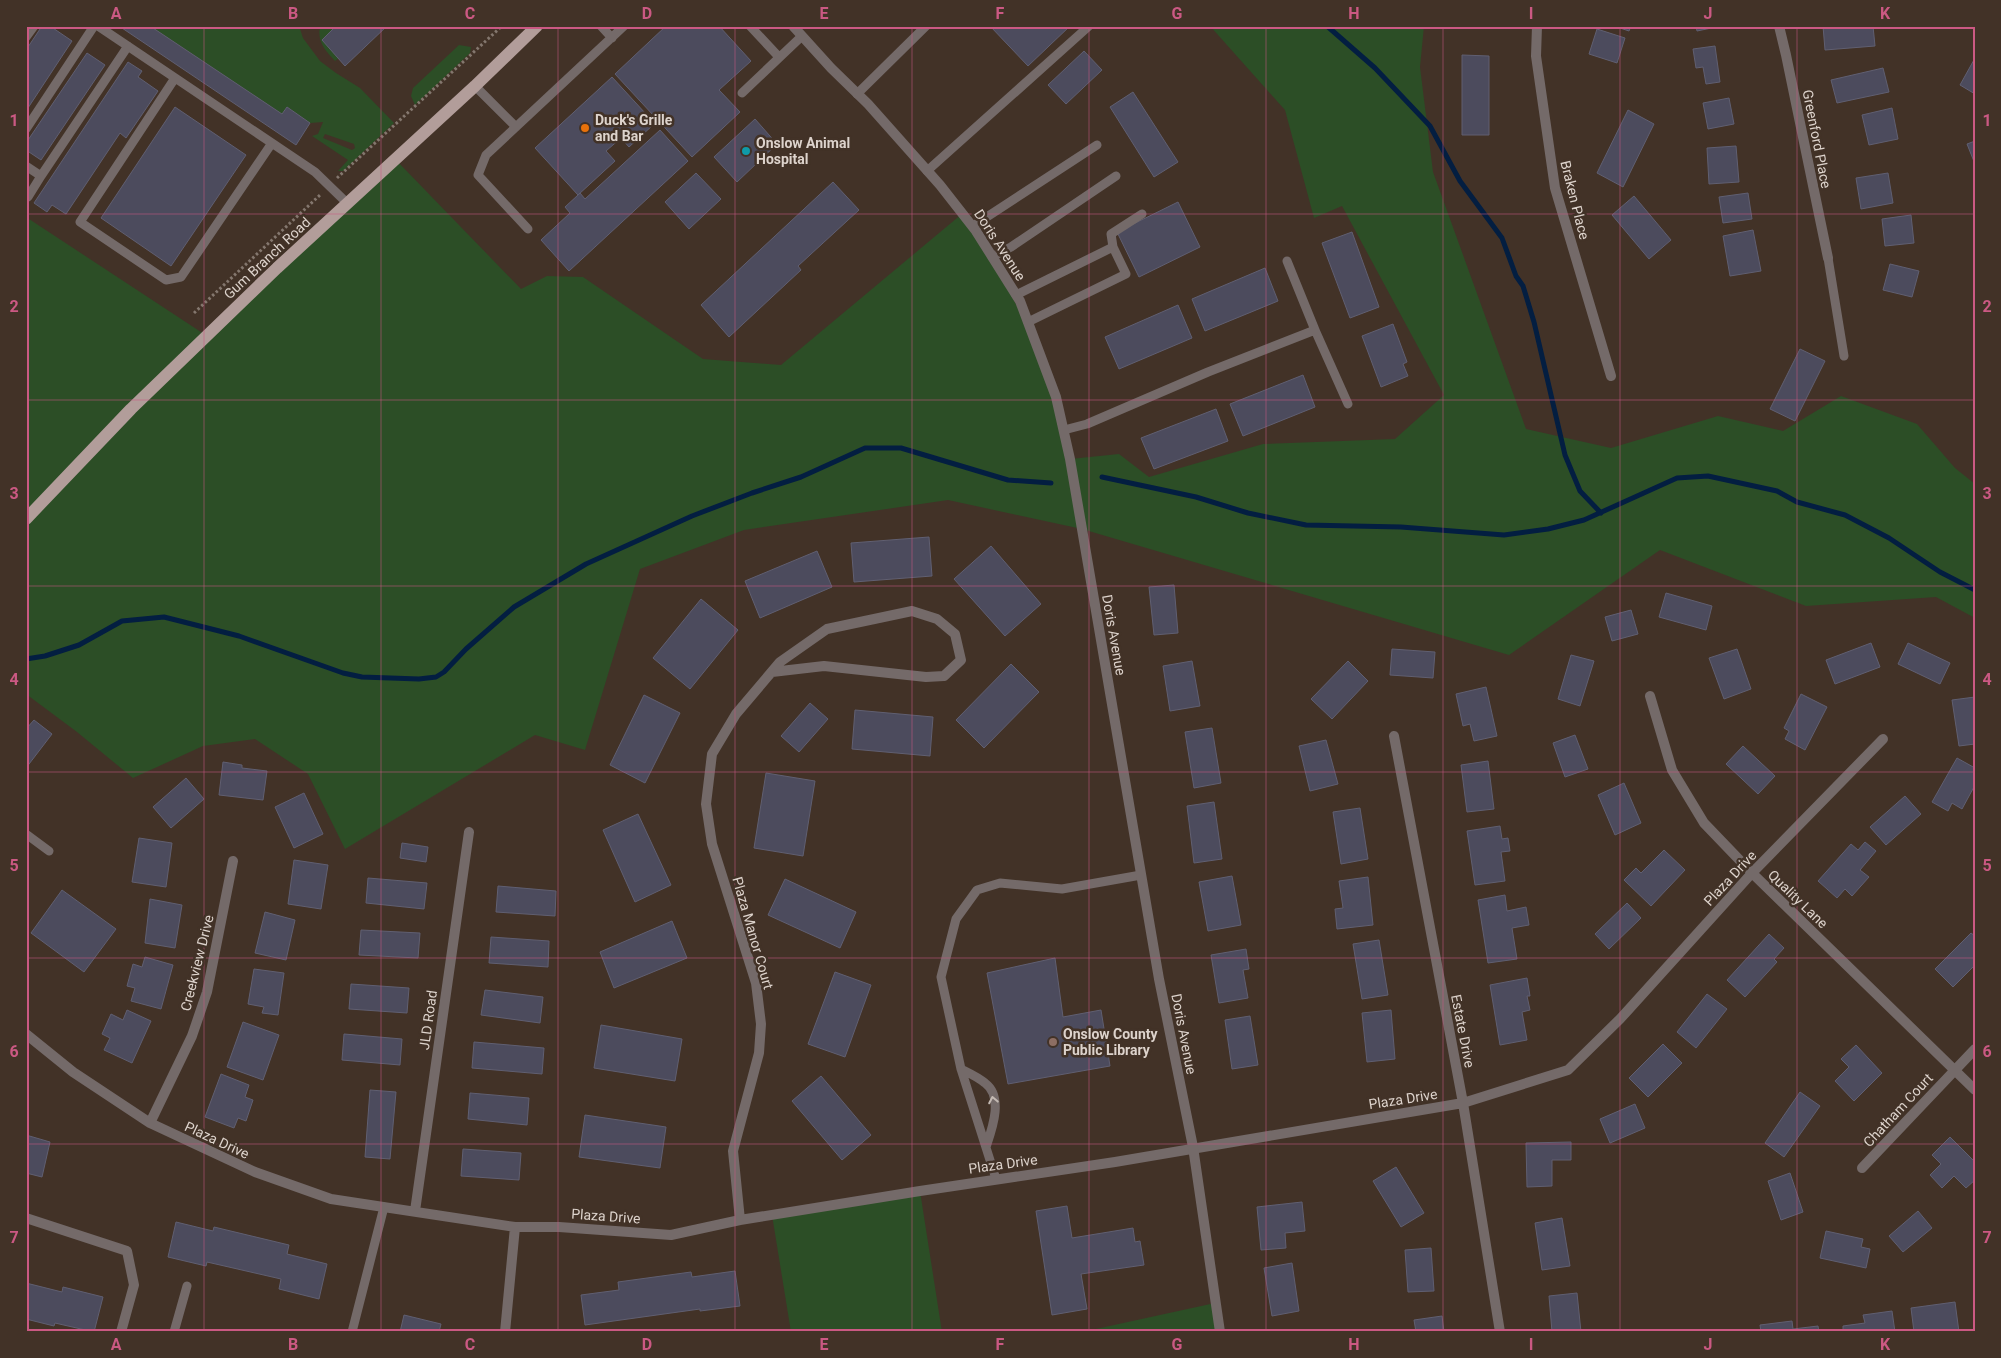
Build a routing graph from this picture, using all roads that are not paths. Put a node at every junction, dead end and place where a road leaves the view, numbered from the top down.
1 (34, 26) edge
2 (94, 26) edge
3 (98, 26) edge
4 (537, 26) edge
5 (602, 26) edge
6 (624, 26) edge
7 (750, 26) edge
8 (794, 26) edge
9 (926, 26) edge
10 (1089, 26) edge
11 (1537, 26) edge
12 (1779, 26) edge
13 (802, 36) junction
14 (26, 37) edge
15 (612, 38) junction
16 (128, 46) junction
17 (779, 57) junction
18 (175, 78) junction
19 (474, 86) junction
20 (742, 92) dead end
21 (857, 94) junction
22 (516, 127) junction
23 (26, 129) edge
24 (272, 143) junction
25 (1096, 145) dead end
26 (26, 166) edge
27 (927, 171) junction
28 (41, 176) junction
29 (1116, 176) dead end
30 (28, 197) dead end
31 (347, 203) junction
32 (1142, 214) dead end
33 (973, 226) junction
34 (528, 229) dead end
35 (1113, 247) junction
36 (992, 257) junction
37 (1828, 258) joint
38 (1287, 260) dead end
39 (1016, 295) junction
40 (1028, 322) junction
41 (1315, 330) junction
42 (1844, 356) dead end
43 (1611, 376) dead end
44 (1348, 404) dead end
45 (1064, 430) junction
46 (26, 519) edge
47 (772, 672) junction
48 (1650, 696) dead end
49 (1394, 736) dead end
50 (1883, 739) dead end
51 (469, 832) dead end
52 (26, 834) edge
53 (49, 851) dead end
54 (233, 861) dead end
55 (1752, 873) junction
56 (1142, 875) junction
57 (26, 1034) edge
58 (1975, 1049) edge
59 (961, 1069) junction
60 (1953, 1070) junction
61 (1975, 1090) edge
62 (1463, 1103) junction
63 (150, 1124) junction
64 (986, 1147) junction
65 (1193, 1147) junction
66 (1862, 1168) dead end
67 (996, 1179) junction
68 (384, 1207) junction
69 (415, 1212) junction
70 (26, 1218) edge
71 (740, 1220) junction
72 (515, 1227) junction
73 (187, 1286) dead end
74 (121, 1332) edge
75 (174, 1332) edge
76 (352, 1332) edge
77 (505, 1332) edge
78 (1220, 1332) edge
79 (1500, 1332) edge

1 - 14 lane
2 - 23 lane
3 - 16 lane
4 - 19 main road, Gum Branch Road
5 - 15 lane
6 - 15 lane
7 - 17 lane
8 - 13 street, Doris Avenue
9 - 21 lane
10 - 27 lane
11 - 43 street, Braken Place
12 - 37 street, Greenford Place
13 - 17 lane
13 - 21 street, Doris Avenue
15 - 22 lane
16 - 18 lane
16 - 28 lane
17 - 20 lane
18 - 24 lane
18 - 24 lane
19 - 22 lane
19 - 31 main road, Gum Branch Road
21 - 27 street, Doris Avenue
22 - 34 lane
24 - 31 lane
25 - 33 lane
26 - 28 lane
27 - 33 street, Doris Avenue
28 - 30 lane
29 - 36 lane
31 - 46 main road, Gum Branch Road
32 - 35 lane
33 - 36 street, Doris Avenue
35 - 39 lane
35 - 40 lane
36 - 39 street, Doris Avenue
37 - 42 lane
38 - 41 lane
39 - 40 street, Doris Avenue
40 - 45 street, Doris Avenue
41 - 44 lane
41 - 45 lane
45 - 56 street, Doris Avenue
47 - 47 street, Plaza Manor Court
47 - 71 street, Plaza Manor Court
48 - 55 street, Quality Lane
49 - 62 street, Estate Drive
50 - 55 street, Plaza Drive
51 - 69 street, JLD Road
52 - 53 lane
54 - 63 street, Creekview Drive
55 - 60 street, Quality Lane
55 - 62 street, Plaza Drive
56 - 59 lane
56 - 65 street, Doris Avenue
57 - 63 street, Plaza Drive
58 - 60 street, Chatham Court
59 - 64 lane
64 -> 59 lane
60 - 61 street, Quality Lane
60 - 66 street, Chatham Court
62 - 65 street, Plaza Drive
62 - 79 street, Estate Drive
63 - 68 street, Plaza Drive
64 - 67 lane
65 - 67 street, Plaza Drive
65 - 78 street, Doris Avenue
67 - 71 street, Plaza Drive
68 - 69 street, Plaza Drive
68 - 76 lane
69 - 72 street, Plaza Drive
70 - 74 street
71 - 72 street, Plaza Drive
72 - 77 street
73 - 75 lane

